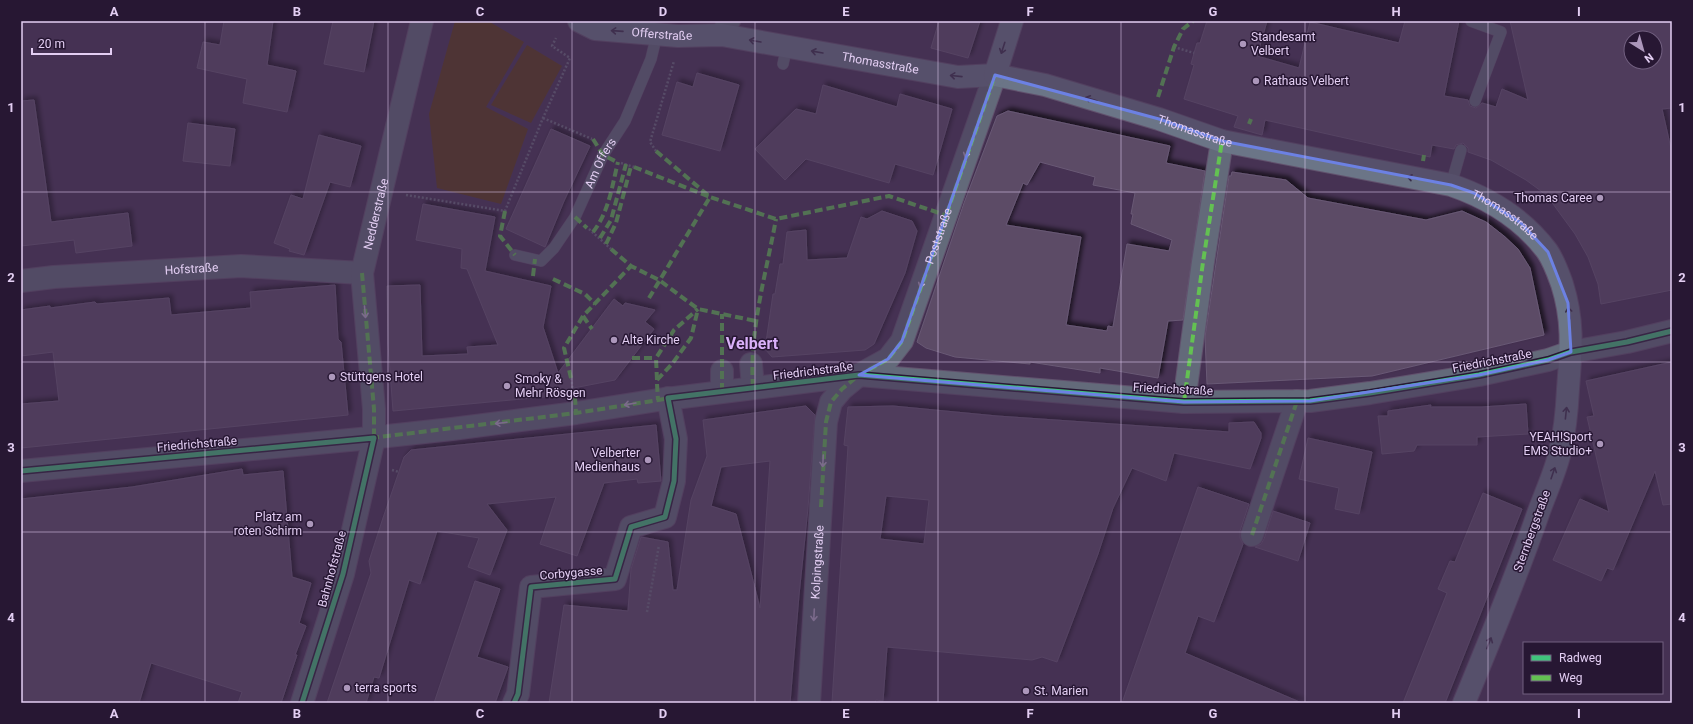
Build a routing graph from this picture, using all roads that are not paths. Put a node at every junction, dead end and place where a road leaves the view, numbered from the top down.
1 (422, 21) edge
2 (579, 21) edge
3 (1012, 21) edge
4 (1471, 21) edge
5 (726, 28) edge
6 (657, 34) junction
7 (995, 74) junction
8 (1475, 101) dead end
9 (1222, 141) junction
10 (1461, 150) dead end
11 (1452, 185) junction
12 (516, 255) dead end
13 (362, 273) junction
14 (21, 281) edge
15 (1672, 331) edge
16 (1571, 352) junction
17 (751, 364) dead end
18 (859, 375) junction
19 (753, 387) junction
20 (661, 394) junction
21 (1298, 401) junction
22 (1184, 402) junction
23 (374, 409) joint
24 (826, 422) joint
25 (374, 438) junction
26 (21, 471) edge
27 (1252, 535) dead end
28 (302, 703) edge
29 (514, 703) edge
30 (809, 703) edge
31 (1464, 703) edge

1 - 13 street, Nedderstraße
6 -> 2 street, Offerstraße
3 -> 7 street, Poststraße
4 - 8 lane
5 - 6 street, Offerstraße
7 -> 5 street, Thomasstraße
6 - 12 lane, Am Offers
9 -> 7 street, Thomasstraße
7 -> 18 street, Poststraße
11 -> 9 street, Thomasstraße
9 - 22 street, Friedrichstraße
10 - 11 lane
16 -> 11 street, Thomasstraße
13 - 14 street, Hofstraße
13 -> 23 street, Nedderstraße
15 - 16 street, Friedrichstraße
16 - 21 street, Friedrichstraße
31 -> 16 street, Sternbergstraße
17 - 19 street
18 - 19 street, Friedrichstraße
18 - 22 street, Friedrichstraße
18 - 24 street, Poststraße
19 - 20 street, Friedrichstraße
20 -> 25 street, Friedrichstraße
20 - 29 street, Corbygasse
21 - 22 street, Friedrichstraße
21 - 27 street
23 - 25 street, Bahnhofstraße
24 -> 30 street, Kolpingstraße
25 - 26 street, Friedrichstraße
25 - 28 street, Bahnhofstraße

